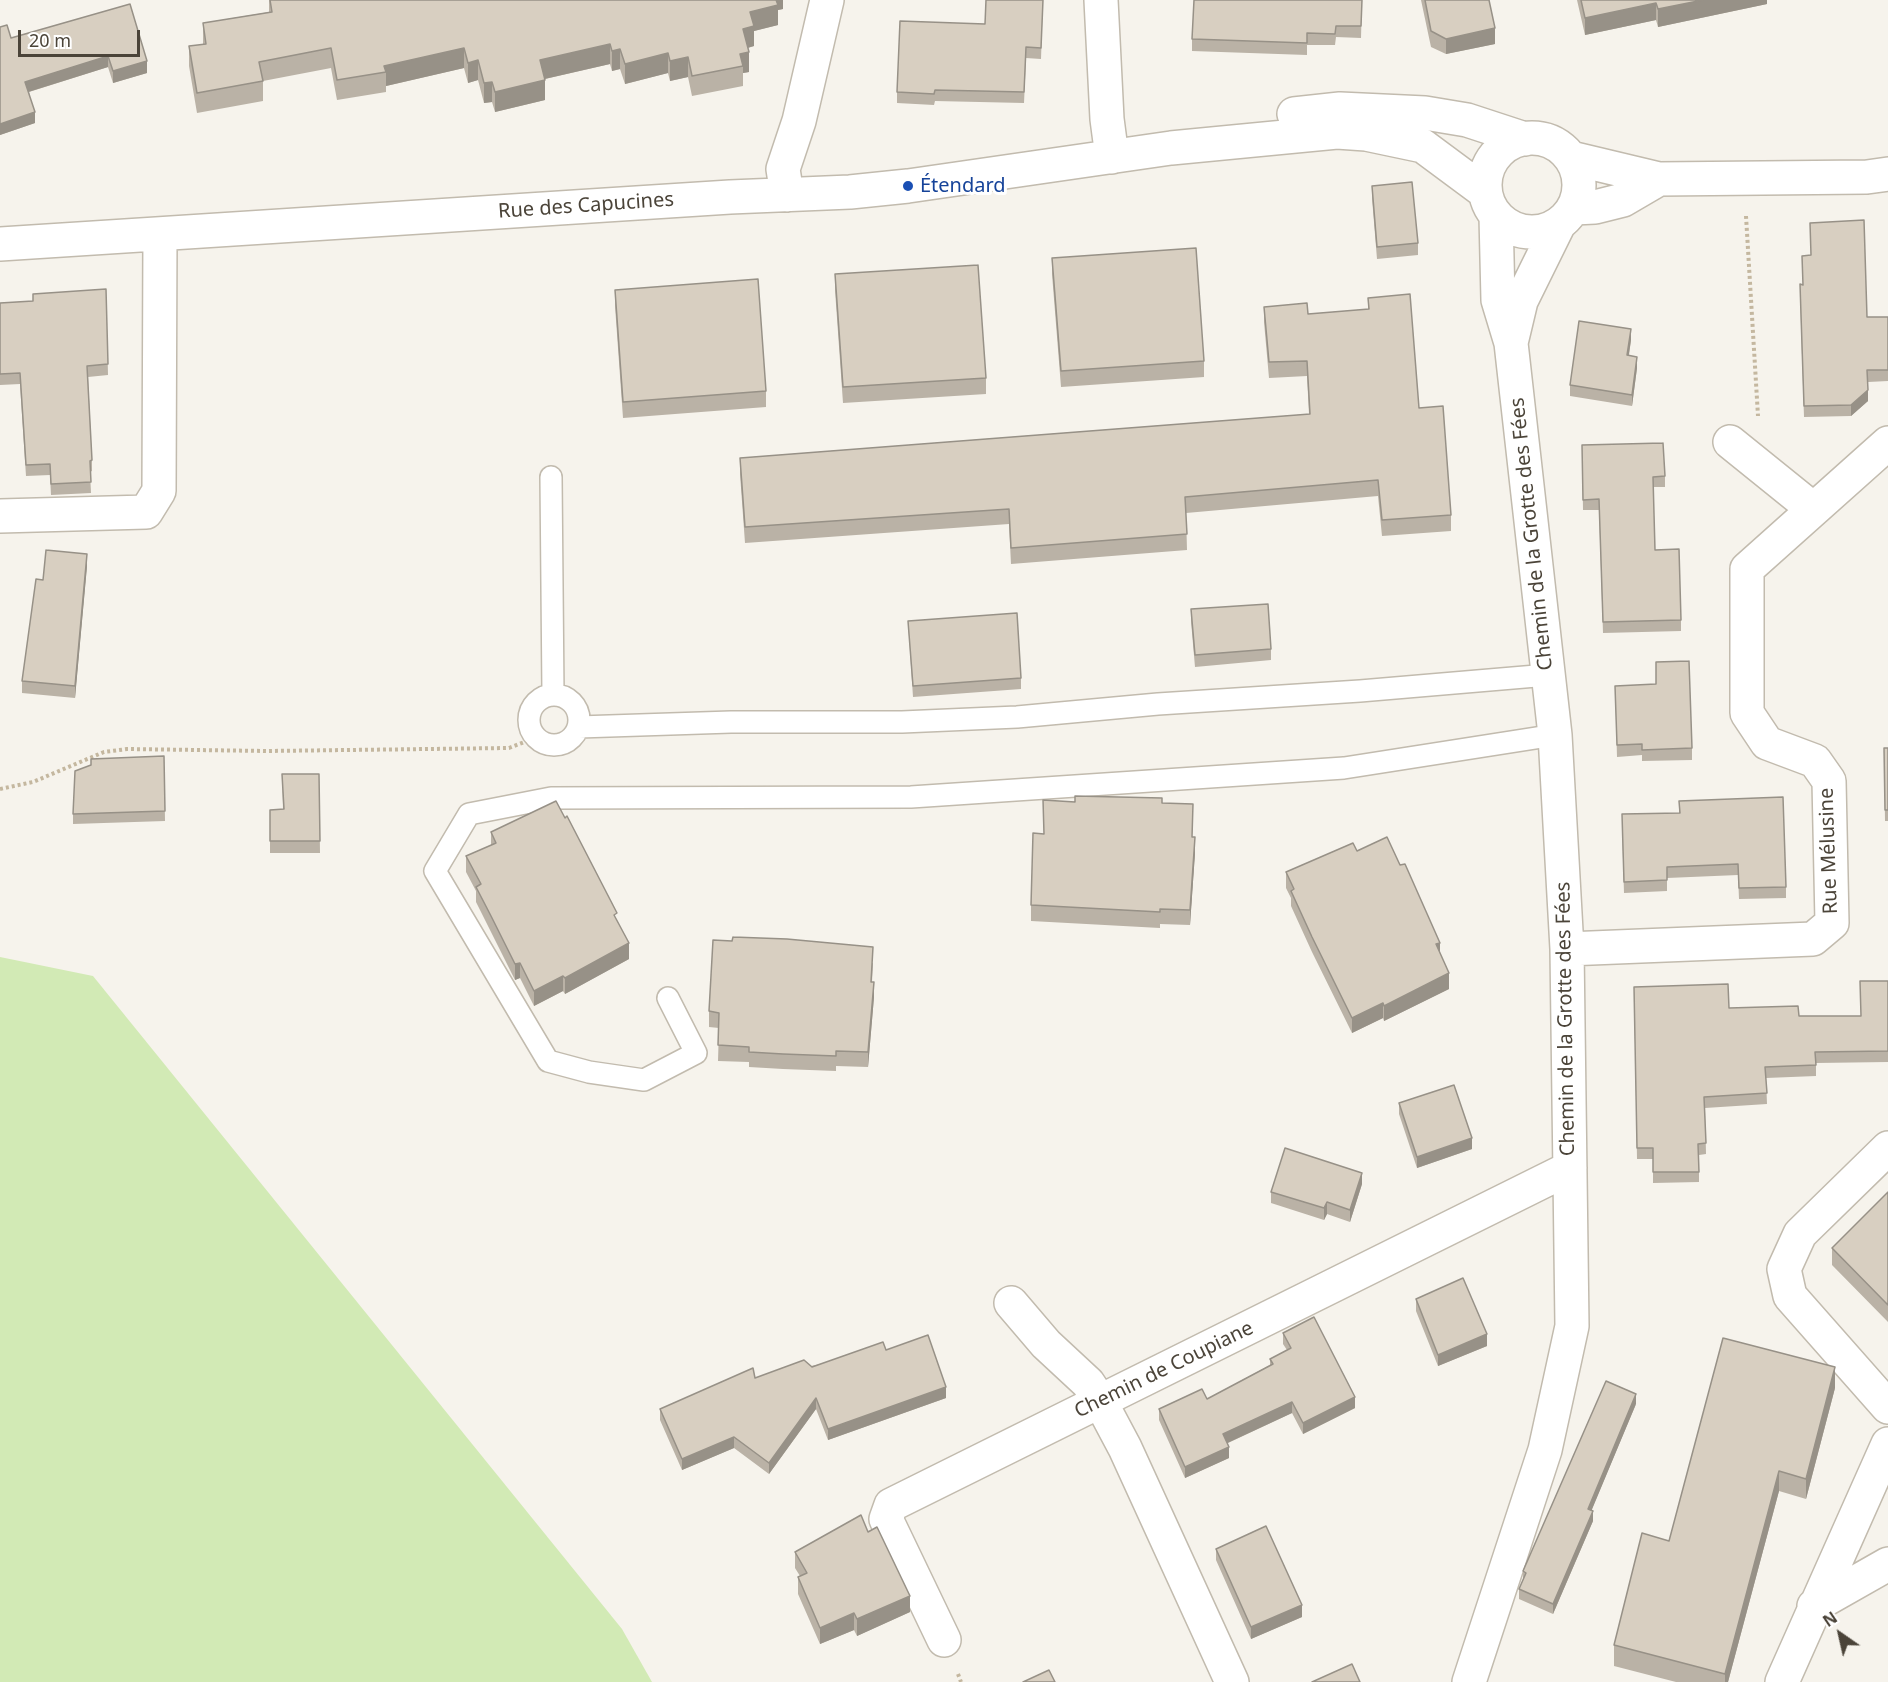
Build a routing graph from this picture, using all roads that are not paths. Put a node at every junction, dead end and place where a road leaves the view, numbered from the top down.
1 (827, 0) edge
2 (1101, 0) edge
3 (1525, 139) junction
4 (1171, 148) junction
5 (1113, 157) junction
6 (1571, 158) junction
7 (1888, 174) edge
8 (1659, 179) junction
9 (787, 195) junction
10 (1491, 204) junction
11 (1567, 216) junction
12 (160, 235) junction
13 (0, 244) edge
14 (1511, 343) junction
15 (1730, 442) dead end
16 (1888, 444) edge
17 (551, 477) dead end
18 (1814, 510) junction
19 (0, 516) edge
20 (1548, 675) junction
21 (553, 695) junction
22 (579, 727) junction
23 (1555, 735) junction
24 (1567, 949) junction
25 (668, 998) dead end
26 (1888, 1148) edge
27 (1570, 1168) junction
28 (1011, 1303) dead end
29 (1100, 1401) junction
30 (1888, 1407) edge
31 (1888, 1444) edge
32 (1888, 1564) edge
33 (1814, 1606) junction
34 (944, 1640) dead end
35 (1232, 1682) edge
36 (1469, 1682) edge
37 (1782, 1682) edge

1 - 9 street
2 - 5 street
3 - 4 street, Rue des Capucines
3 - 6 street
3 - 10 street, Chemin de la Grotte des Fées
4 - 5 street, Rue des Capucines
4 - 10 street, Rue des Capucines
5 - 9 street, Rue des Capucines
6 - 8 street
6 - 11 street, Chemin de la Grotte des Fées
7 - 8 street
8 - 11 street
9 - 12 street, Rue des Capucines
10 - 11 street
10 - 14 street, Chemin de la Grotte des Fées
11 - 14 street, Chemin de la Grotte des Fées
12 - 13 street, Rue des Capucines
12 - 19 street
14 - 20 street, Chemin de la Grotte des Fées
15 - 18 street
16 - 18 street, Rue Mélusine
17 - 21 lane
18 - 24 street, Rue Mélusine
20 - 22 lane
20 - 23 street, Chemin de la Grotte des Fées
21 - 22 lane
21 - 22 lane
23 - 24 street, Chemin de la Grotte des Fées
23 - 25 lane
24 - 27 street, Chemin de la Grotte des Fées
26 - 30 street
27 - 29 street, Chemin de Coupiane
27 - 36 street, Chemin de la Grotte des Fées
28 - 29 street
29 - 34 street, Chemin de Coupiane
29 - 35 street
31 - 33 street
32 - 33 street
33 - 37 street

